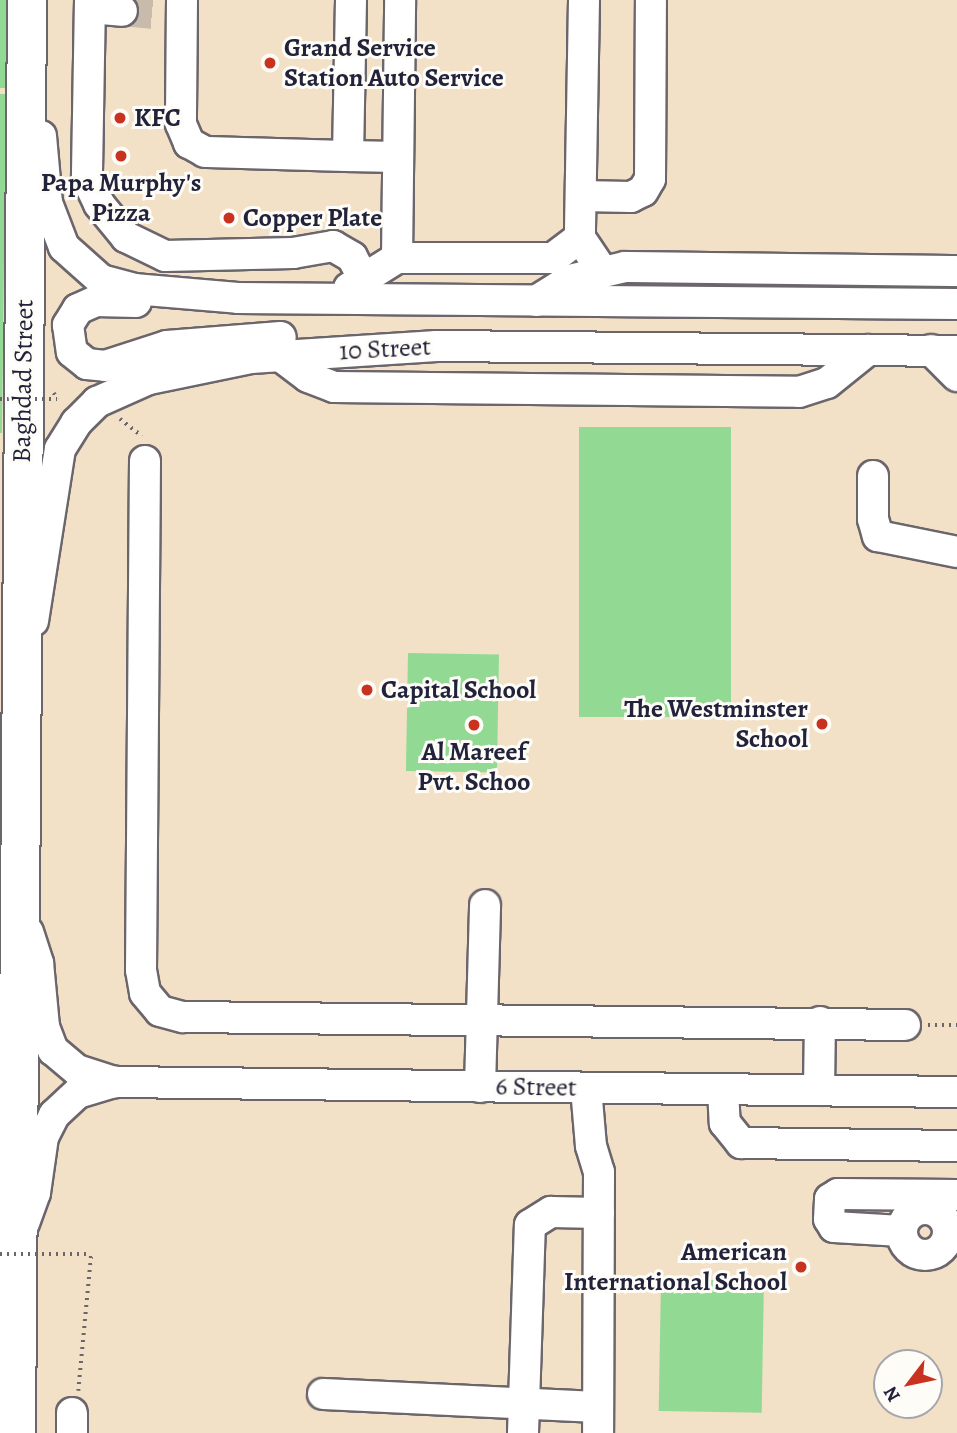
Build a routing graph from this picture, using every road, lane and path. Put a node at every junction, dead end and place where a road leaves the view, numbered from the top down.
1 (27, 0) edge
2 (351, 0) edge
3 (400, 0) edge
4 (584, 0) edge
5 (651, 0) edge
6 (90, 4) edge
7 (122, 11) tunnel mouth
8 (177, 11) edge
9 (26, 100) junction
10 (348, 156) junction
11 (397, 157) junction
12 (581, 196) junction
13 (580, 238) junction
14 (397, 258) junction
15 (601, 269) junction
16 (957, 271) edge
17 (363, 278) junction
18 (238, 298) junction
19 (334, 299) junction
20 (537, 301) junction
21 (957, 304) edge
22 (438, 345) junction
23 (868, 350) junction
24 (944, 351) edge
25 (279, 355) junction
26 (957, 376) edge
27 (0, 399) edge
28 (57, 399) dead end
29 (145, 461) dead end
30 (873, 476) dead end
31 (957, 552) edge
32 (19, 661) junction
33 (485, 905) dead end
34 (19, 916) junction
35 (482, 1018) junction
36 (820, 1022) junction
37 (905, 1025) dead end
38 (115, 1082) junction
39 (480, 1087) junction
40 (598, 1088) junction
41 (723, 1090) junction
42 (819, 1090) junction
43 (957, 1092) edge
44 (925, 1145) junction
45 (957, 1146) edge
46 (957, 1195) edge
47 (928, 1201) junction
48 (599, 1213) junction
49 (901, 1231) junction
50 (953, 1231) edge
51 (8, 1246) edge
52 (323, 1394) dead end
53 (523, 1419) edge
54 (598, 1420) edge
55 (72, 1423) edge
56 (16, 1433) edge

1 - 9 main road, Baghdad Street
2 - 10 street
3 - 11 street
4 - 12 street
5 - 12 street
6 - 7 street
6 - 17 street
8 - 10 street
9 - 18 street, 10 Street
9 - 32 main road, Baghdad Street
10 - 11 street
11 - 14 street
12 - 13 street
13 - 14 street
13 - 15 street
14 - 17 street
15 - 16 street
15 - 20 street
17 - 19 street
18 - 19 street, 10 Street
18 - 22 street
19 - 20 street, 10 Street
20 - 21 street, 10 Street
22 - 23 street, 10 Street
22 - 25 street, 10 Street
23 - 24 street, 10 Street
23 - 25 street
24 - 26 street
25 - 32 street, 10 Street
27 - 28 path, bridge
29 - 35 street
30 - 31 street
32 - 34 main road, Baghdad Street
33 - 35 street
34 - 38 street, 6 Street
34 - 51 main road, Baghdad Street
35 - 36 street
35 - 39 street
36 - 37 street
36 - 42 street
38 - 39 street, 6 Street
38 - 51 street, 6 Street
39 - 40 street, 6 Street
40 - 41 street, 6 Street
40 - 48 street
41 - 42 street, 6 Street
41 - 44 street
42 - 43 street, 6 Street
44 - 45 street
44 - 47 street
46 - 47 street
47 - 49 street
47 - 49 street
47 - 50 street
48 - 53 street
48 - 54 street
49 - 50 street
51 - 55 path, bridge
51 - 56 main road, Baghdad Street
52 - 53 street
53 - 54 street

